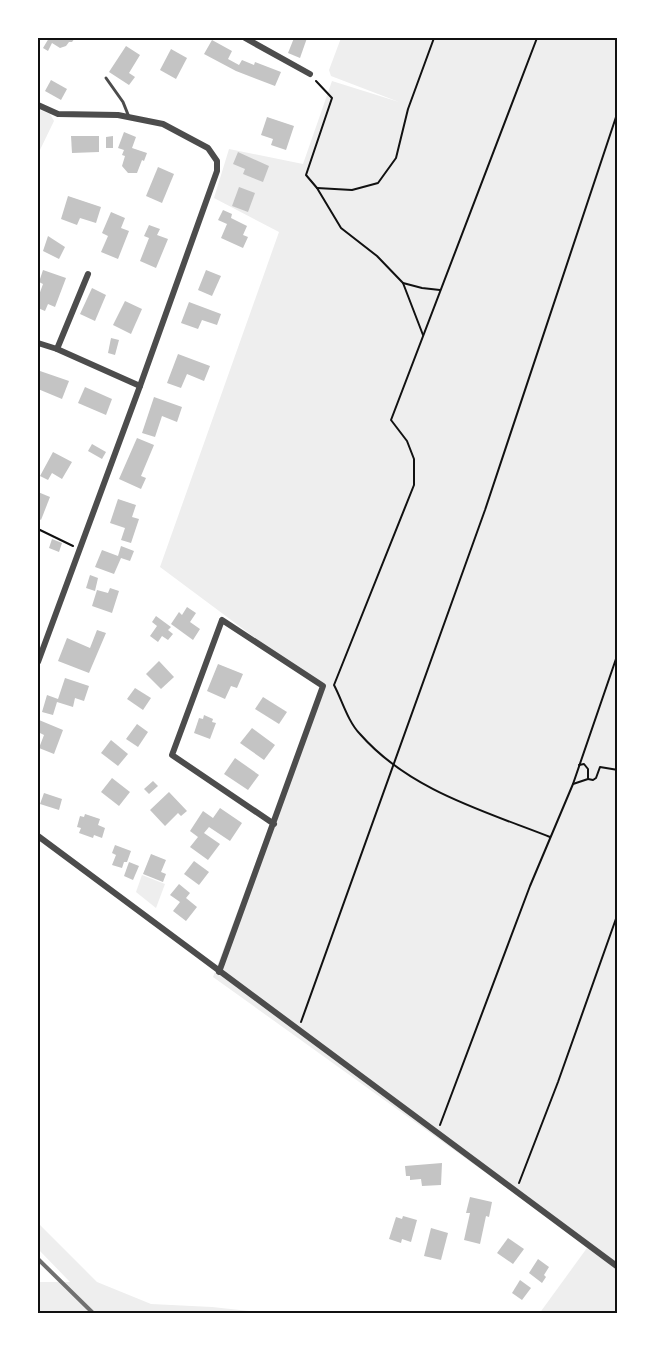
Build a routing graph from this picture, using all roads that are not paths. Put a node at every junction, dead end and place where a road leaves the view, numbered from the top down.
1 (245, 38) edge
2 (310, 74) road end
3 (106, 78) dead end
4 (38, 105) edge
5 (129, 117) junction
6 (88, 274) dead end
7 (38, 343) edge
8 (57, 349) junction
9 (140, 386) junction
10 (38, 662) edge
11 (274, 824) junction
12 (38, 836) edge
13 (219, 972) junction
14 (618, 1267) edge

1 - 2 street
3 - 5 lane
4 - 5 street
5 - 9 street
6 - 8 street
7 - 8 street
8 - 9 street
9 - 10 street
11 - 11 street
11 - 13 street
12 - 13 street
13 - 14 street

